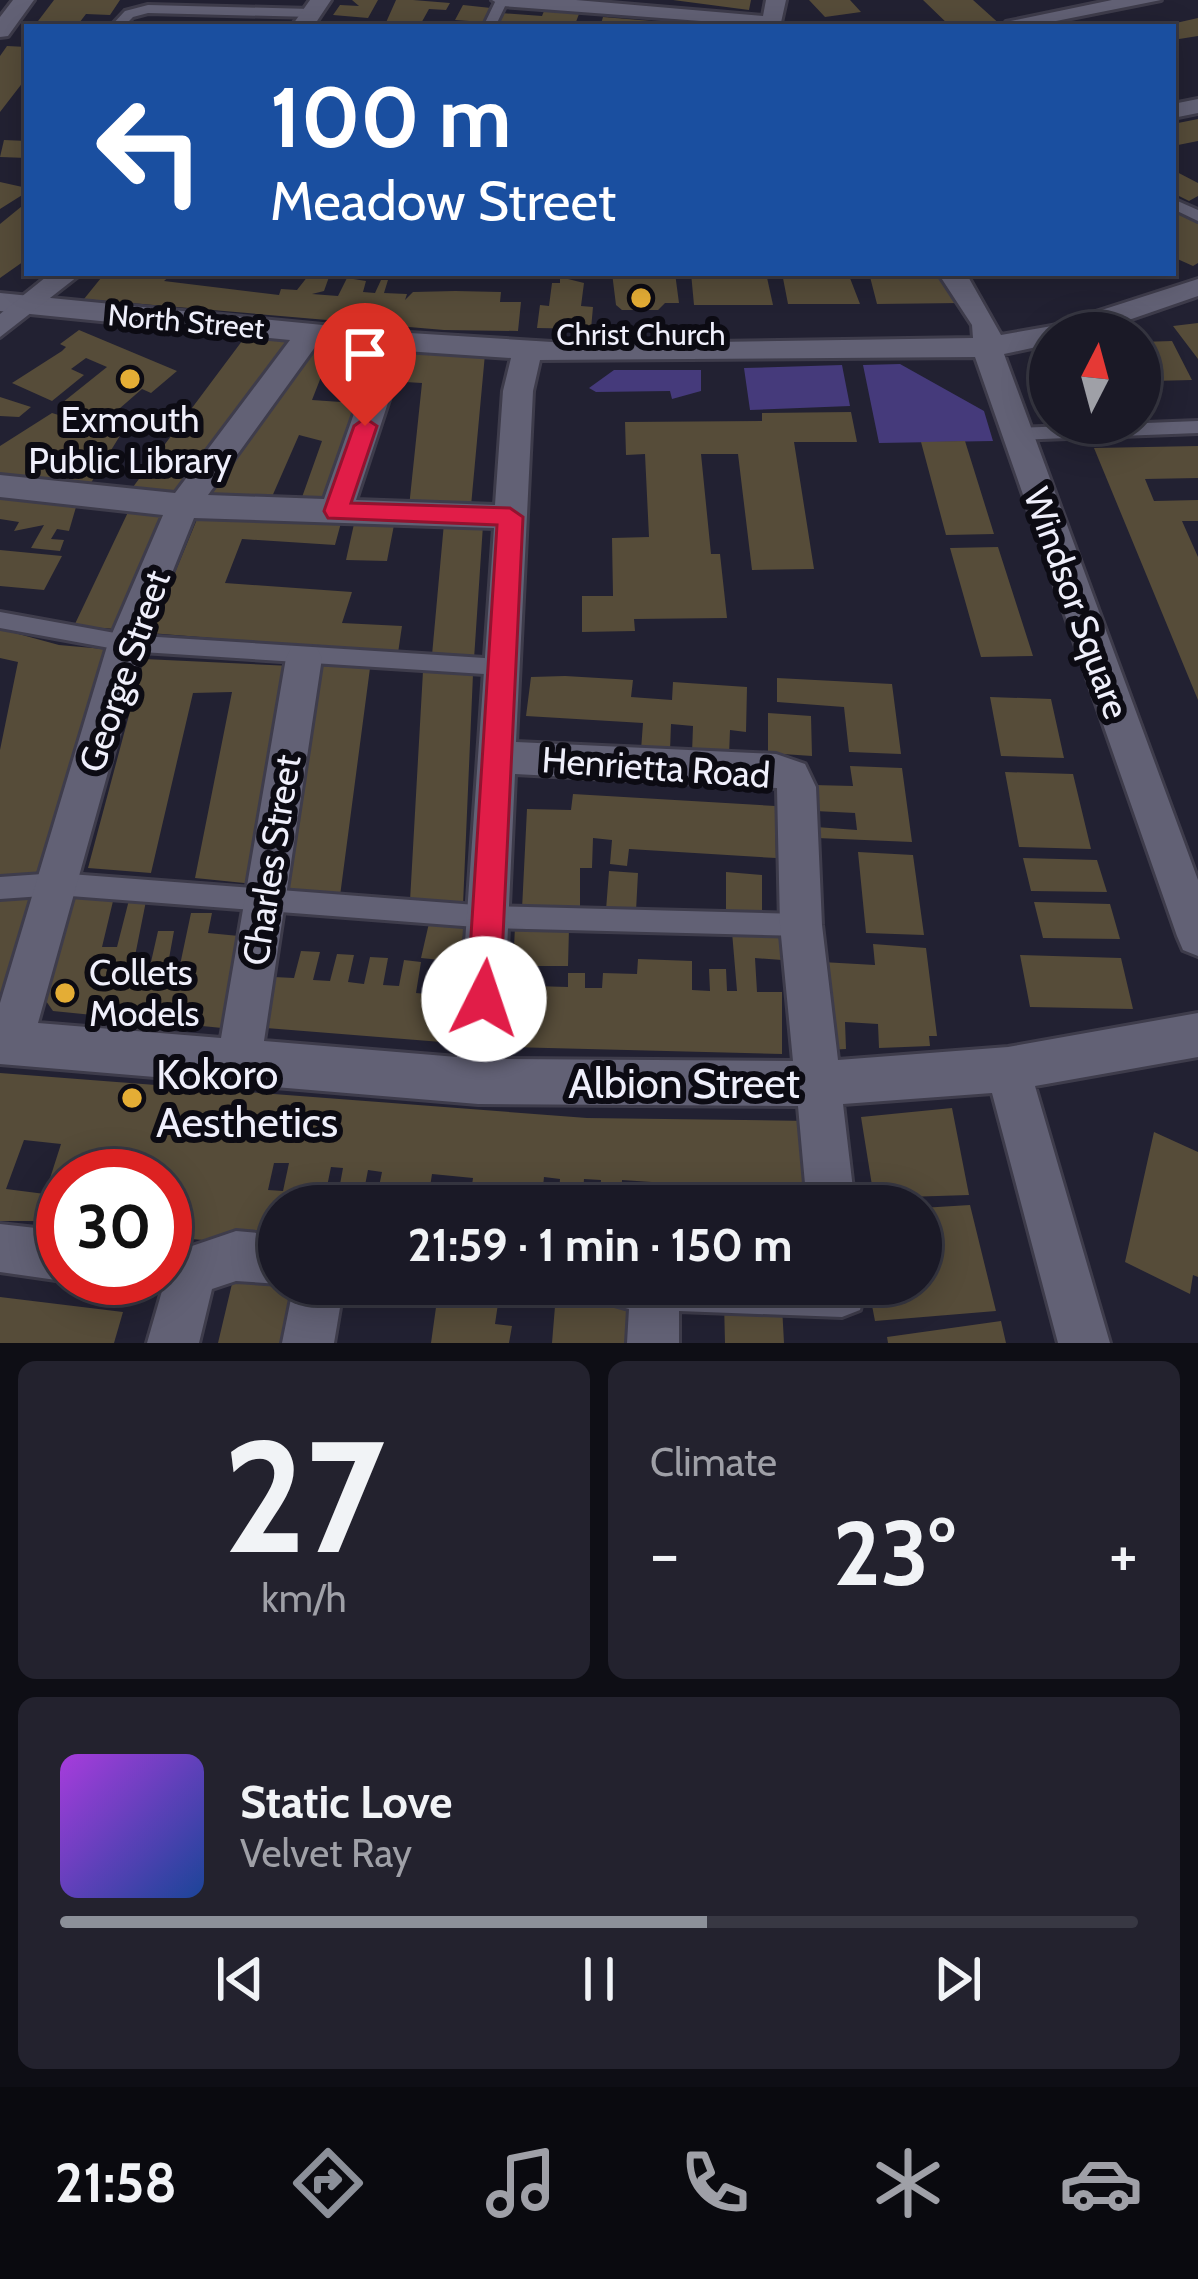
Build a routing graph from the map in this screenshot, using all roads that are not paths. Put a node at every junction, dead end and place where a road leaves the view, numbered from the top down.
1 (24, 0) edge
2 (502, 0) edge
3 (776, 0) edge
4 (1151, 0) edge
5 (312, 14) edge
6 (586, 17) edge
7 (1014, 20) edge
8 (119, 24) edge
9 (0, 33) edge
10 (63, 276) edge
11 (954, 276) edge
12 (1198, 287) edge
13 (15, 304) edge
14 (1124, 312) edge
15 (0, 328) edge
16 (310, 333) junction
17 (1029, 339) edge
18 (394, 341) junction
19 (990, 347) junction
20 (528, 349) junction
21 (1198, 427) edge
22 (1015, 434) junction
23 (0, 486) edge
24 (183, 506) junction
25 (336, 511) junction
26 (510, 517) junction
27 (0, 620) edge
28 (126, 643) junction
29 (304, 658) junction
30 (500, 667) junction
31 (499, 757) junction
32 (57, 884) junction
33 (1, 888) edge
34 (265, 902) junction
35 (489, 917) junction
36 (801, 925) junction
37 (1198, 936) edge
38 (1198, 1035) edge
39 (5, 1043) edge
40 (239, 1062) junction
41 (1008, 1069) junction
42 (478, 1081) junction
43 (815, 1084) junction
44 (828, 1185) edge
45 (0, 1248) edge
46 (36, 1253) edge
47 (258, 1258) edge
48 (192, 1266) edge
49 (176, 1305) edge
50 (315, 1305) edge
51 (644, 1305) edge
52 (173, 1343) edge
53 (308, 1343) edge
54 (653, 1343) edge
55 (1084, 1343) edge

1 - 9 street
2 - 6 street
3 - 6 street
4 - 7 street
5 - 8 lane
10 - 13 street
11 - 19 street, Windsor Square
12 - 14 street
13 - 15 street
13 - 16 street, North Street
16 - 18 street, North Street
16 - 24 street, George Street
17 - 19 street, North Street
18 - 20 street, North Street
18 - 25 street
19 - 20 street, North Street
19 - 22 street, Windsor Square
20 - 26 street
21 - 22 lane
22 - 37 street, Windsor Square
23 - 24 street
24 - 25 street
24 - 28 street, George Street
25 - 26 street
26 - 30 street
27 - 28 lane
28 - 29 lane
28 - 32 street, George Street
29 - 30 lane
29 - 34 street, Charles Street
30 - 31 street
31 - 35 street
31 - 36 street, Henrietta Road
32 - 33 lane
32 - 34 lane
32 - 39 street, George Street
34 - 35 lane
34 - 40 street, Charles Street
35 - 36 lane
35 - 42 street
36 - 43 street, Henrietta Road
38 - 41 street, Albion Street
39 - 40 street, Albion Street
40 - 42 street, Albion Street
41 - 43 street, Albion Street
41 - 55 street
42 - 43 street, Albion Street
43 - 44 street, Henrietta Road
45 - 46 street
47 - 48 street
49 - 52 street
50 - 53 street
51 - 54 street

